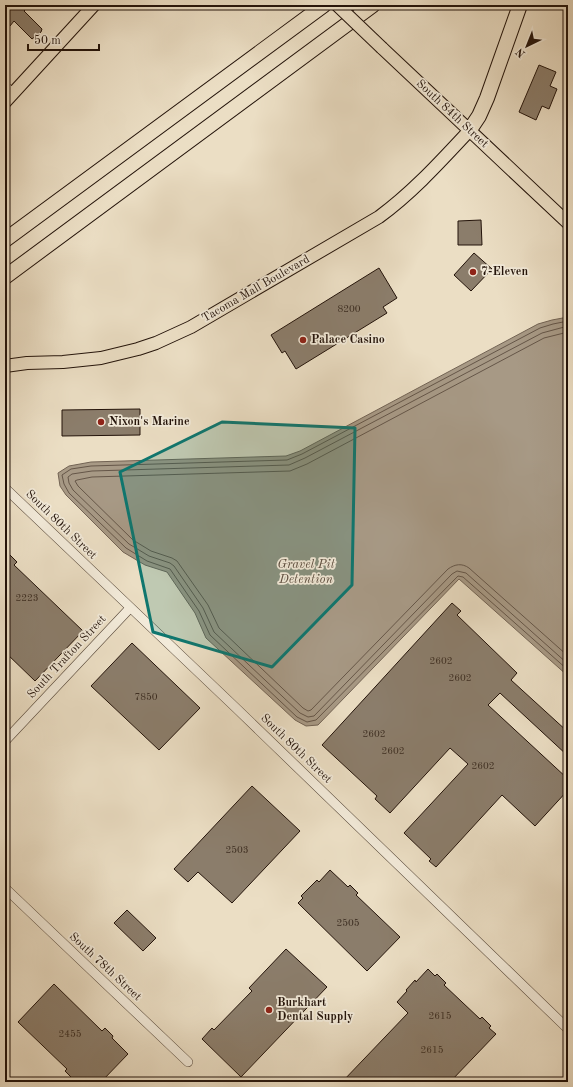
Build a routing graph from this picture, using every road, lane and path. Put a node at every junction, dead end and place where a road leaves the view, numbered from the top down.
1 (94, 5) edge
2 (324, 5) edge
3 (337, 5) edge
4 (373, 5) edge
5 (520, 5) edge
6 (8, 94) edge
7 (469, 131) junction
8 (568, 223) edge
9 (5, 240) edge
10 (5, 277) edge
11 (5, 366) edge
12 (5, 488) edge
13 (130, 608) junction
14 (5, 741) edge
15 (5, 888) edge
16 (568, 1029) edge
17 (188, 1062) dead end

1 - 6 main road
2 - 9 highway
3 - 7 main road, South 84th Street, bridge
4 - 10 highway
5 - 7 highway
7 - 8 main road, South 84th Street
7 - 11 main road, Tacoma Mall Boulevard
12 - 13 street, South 80th Street
13 - 14 street, South Trafton Street
13 - 16 street, South 80th Street
15 - 17 street, South 78th Street

